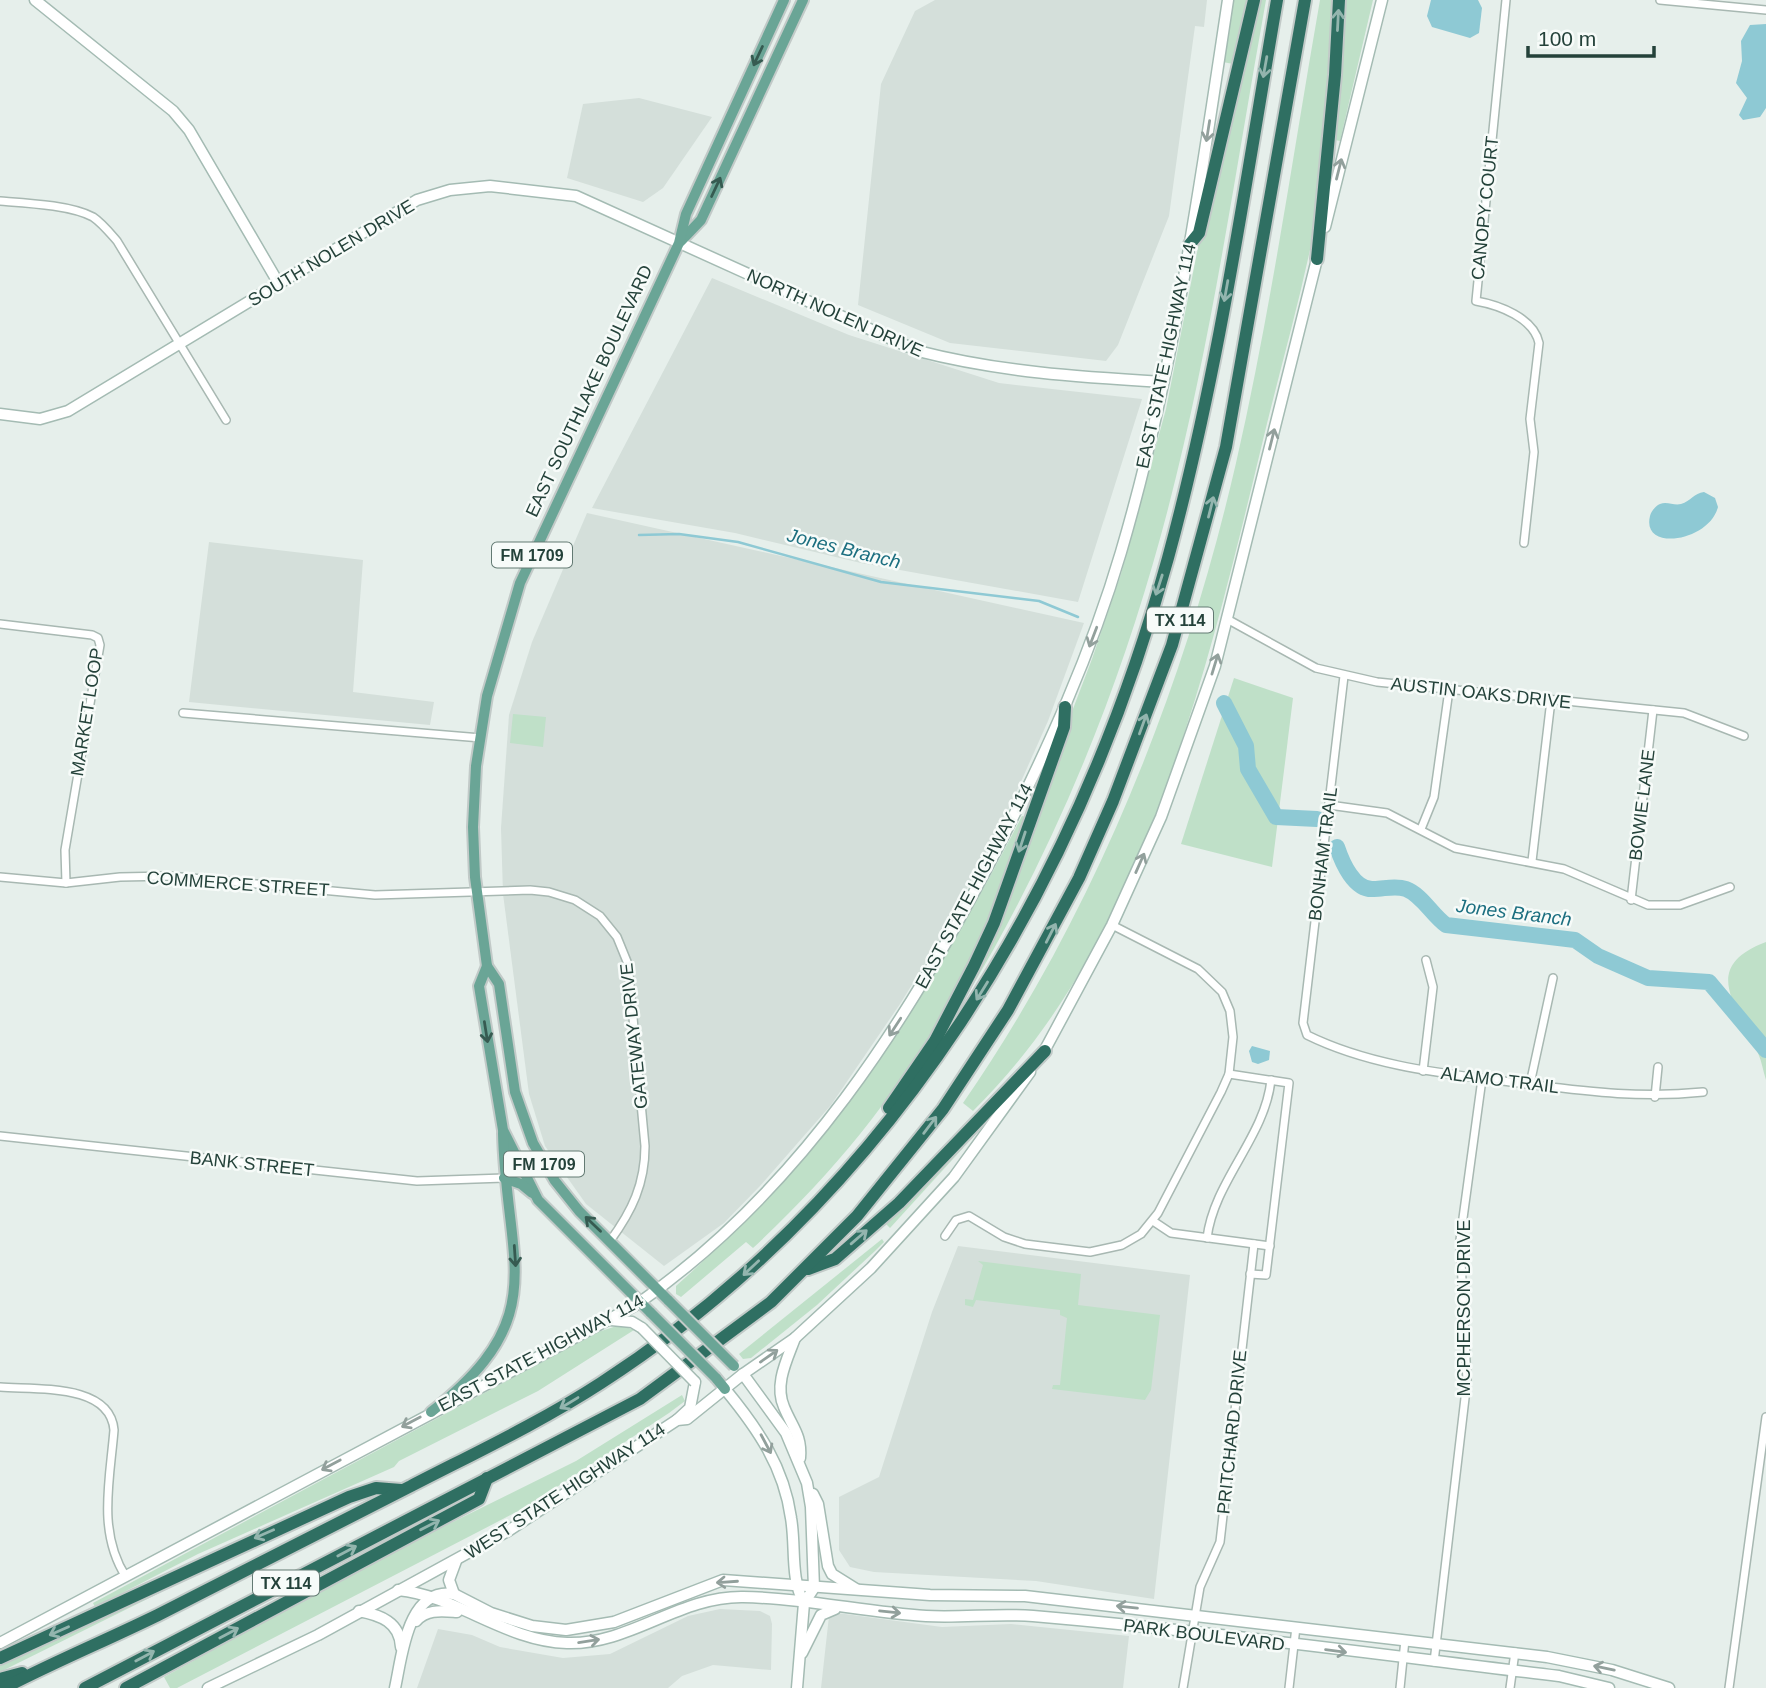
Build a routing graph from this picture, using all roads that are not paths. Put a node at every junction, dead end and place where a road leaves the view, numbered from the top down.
1 (35, 0) edge
2 (784, 0) edge
3 (803, 0) edge
4 (1228, 0) edge
5 (1254, 0) edge
6 (1277, 0) edge
7 (1305, 0) edge
8 (1339, 0) edge
9 (1382, 0) edge
10 (1506, 0) edge
11 (1660, 0) edge
12 (1766, 10) edge
13 (0, 201) edge
14 (679, 243) junction
15 (1190, 244) junction
16 (1317, 259) junction
17 (279, 284) junction
18 (179, 345) junction
19 (1163, 382) junction
20 (0, 414) edge
21 (226, 420) dead end
22 (1524, 543) dead end
23 (1227, 619) junction
24 (0, 624) edge
25 (1344, 676) junction
26 (1449, 690) junction
27 (1551, 700) junction
28 (1065, 708) junction
29 (1653, 710) junction
30 (183, 713) dead end
31 (1744, 736) dead end
32 (481, 738) junction
33 (1329, 805) junction
34 (1421, 829) junction
35 (1532, 861) junction
36 (0, 877) edge
37 (66, 883) junction
38 (1730, 887) dead end
39 (477, 892) junction
40 (1631, 900) junction
41 (1112, 925) junction
42 (1426, 960) dead end
43 (487, 966) junction
44 (1553, 978) dead end
45 (1305, 1031) joint
46 (1045, 1051) junction
47 (1657, 1067) dead end
48 (1423, 1071) junction
49 (1229, 1074) junction
50 (1482, 1079) junction
51 (1271, 1080) junction
52 (1530, 1084) junction
53 (1703, 1092) dead end
54 (1655, 1097) junction
55 (503, 1130) junction
56 (0, 1136) edge
57 (504, 1178) junction
58 (538, 1200) junction
59 (816, 1206) junction
60 (1153, 1221) junction
61 (945, 1236) dead end
62 (1207, 1238) junction
63 (610, 1241) junction
64 (1254, 1244) junction
65 (1270, 1246) junction
66 (801, 1272) junction
67 (1250, 1274) junction
68 (659, 1289) junction
69 (641, 1301) junction
70 (611, 1320) junction
71 (795, 1338) junction
72 (743, 1374) junction
73 (0, 1387) edge
74 (726, 1389) junction
75 (431, 1412) junction
76 (1766, 1418) edge
77 (677, 1420) junction
78 (1763, 1457) edge
79 (800, 1462) junction
80 (487, 1478) junction
81 (807, 1483) junction
82 (401, 1490) junction
83 (457, 1561) junction
84 (126, 1577) junction
85 (804, 1587) junction
86 (398, 1590) junction
87 (863, 1591) junction
88 (454, 1594) junction
89 (679, 1595) junction
90 (1026, 1596) junction
91 (432, 1598) junction
92 (801, 1603) junction
93 (684, 1607) junction
94 (862, 1609) junction
95 (359, 1611) junction
96 (468, 1614) junction
97 (1026, 1615) junction
98 (1195, 1615) junction
99 (610, 1623) junction
100 (1296, 1627) junction
101 (549, 1629) junction
102 (1189, 1634) junction
103 (614, 1636) junction
104 (1405, 1640) junction
105 (548, 1641) junction
106 (0, 1643) edge
107 (1436, 1643) junction
108 (1294, 1646) junction
109 (1515, 1652) junction
110 (800, 1657) junction
111 (0, 1658) edge
112 (1403, 1658) junction
113 (1434, 1662) junction
114 (36, 1671) junction
115 (399, 1671) junction
116 (1513, 1671) junction
117 (0, 1679) edge
118 (4, 1688) edge
119 (85, 1688) edge
120 (126, 1688) edge
121 (208, 1688) edge
122 (395, 1688) edge
123 (797, 1688) edge
124 (1183, 1688) edge
125 (1289, 1688) edge
126 (1400, 1688) edge
127 (1510, 1688) edge
128 (1609, 1688) edge
129 (1669, 1688) edge
130 (1729, 1688) edge

1 - 17 main road
2 -> 14 main road, EAST SOUTHLAKE BOULEVARD / FM 1709
14 -> 3 main road, EAST SOUTHLAKE BOULEVARD / FM 1709
4 -> 15 main road, EAST STATE HIGHWAY 114
5 - 15 highway
6 -> 59 highway, TX 114
66 -> 7 highway, TX 114
16 -> 8 highway
16 -> 9 main road
10 - 22 street, CANOPY COURT
11 - 12 street
13 - 18 street
14 - 17 main road, SOUTH NOLEN DRIVE
14 - 19 main road, NORTH NOLEN DRIVE
14 - 32 main road, EAST SOUTHLAKE BOULEVARD / FM 1709
15 - 19 main road, EAST STATE HIGHWAY 114
23 -> 16 main road
17 - 18 main road, SOUTH NOLEN DRIVE
18 - 20 main road, SOUTH NOLEN DRIVE
18 - 21 street
19 -> 28 main road, EAST STATE HIGHWAY 114
23 - 25 street, AUSTIN OAKS DRIVE
41 -> 23 main road
24 - 37 street, MARKET LOOP
25 - 26 street, AUSTIN OAKS DRIVE
25 - 33 street, BONHAM TRAIL
26 - 27 street, AUSTIN OAKS DRIVE
26 - 34 street
27 - 29 street, AUSTIN OAKS DRIVE
27 - 35 street
28 -> 59 highway
28 -> 68 main road, EAST STATE HIGHWAY 114
29 - 31 street, AUSTIN OAKS DRIVE
29 - 40 street, BOWIE LANE
30 - 32 street
32 - 39 main road, EAST SOUTHLAKE BOULEVARD / FM 1709
33 - 34 street
33 - 45 street, BONHAM TRAIL
34 - 35 street
35 - 40 street
36 - 37 street, COMMERCE STREET
37 - 39 street, COMMERCE STREET
38 - 40 street
39 - 43 main road, EAST SOUTHLAKE BOULEVARD / FM 1709
39 - 63 street, GATEWAY DRIVE
41 - 46 main road
41 - 49 street
42 - 48 street
43 -> 55 main road, EAST SOUTHLAKE BOULEVARD / FM 1709
63 -> 43 main road, EAST SOUTHLAKE BOULEVARD / FM 1709
44 - 52 street
45 - 48 street, ALAMO TRAIL
66 -> 46 highway
46 - 71 main road, WEST STATE HIGHWAY 114
47 - 54 street
48 - 50 street, ALAMO TRAIL
49 - 51 street
49 - 60 street
50 - 52 street, ALAMO TRAIL
50 - 107 street, MCPHERSON DRIVE
51 - 62 street
51 - 65 street
52 - 54 street, ALAMO TRAIL
53 - 54 street, ALAMO TRAIL
55 - 57 main road
55 - 58 main road, EAST SOUTHLAKE BOULEVARD / FM 1709
56 - 57 street, BANK STREET
57 - 58 main road
57 -> 75 main road
58 - 69 main road, EAST SOUTHLAKE BOULEVARD / FM 1709
59 -> 82 highway, TX 114
60 - 61 street
60 - 62 street
62 - 64 street
63 - 68 main road, EAST SOUTHLAKE BOULEVARD / FM 1709
64 - 65 street
64 - 67 street, PRITCHARD DRIVE
65 - 67 street
66 - 80 highway, TX 114
67 - 98 street, PRITCHARD DRIVE
68 - 69 main road, EAST STATE HIGHWAY 114
68 - 72 main road, EAST SOUTHLAKE BOULEVARD / FM 1709, bridge
69 - 70 main road, EAST STATE HIGHWAY 114
69 - 74 main road, FM 1709, bridge
70 - 75 main road, EAST STATE HIGHWAY 114
70 - 77 main road, bridge
72 -> 71 main road, WEST STATE HIGHWAY 114
71 - 79 main road
72 - 74 main road, WEST STATE HIGHWAY 114
72 - 79 main road
73 - 84 street
74 - 77 main road, WEST STATE HIGHWAY 114
74 -> 85 main road
75 -> 84 main road, EAST STATE HIGHWAY 114
76 - 78 street
77 - 83 main road, WEST STATE HIGHWAY 114
78 - 130 street
79 - 81 main road
119 -> 80 highway, TX 114
120 -> 80 highway
81 - 85 main road
81 - 87 main road
82 -> 111 highway
82 - 114 highway, TX 114
83 - 86 main road, WEST STATE HIGHWAY 114
83 - 88 main road
84 - 106 main road
85 - 87 main road, PARK BOULEVARD
85 -> 89 main road, PARK BOULEVARD
85 - 92 main road
85 - 92 main road
86 - 91 main road
86 - 95 main road, WEST STATE HIGHWAY 114
87 - 90 main road, PARK BOULEVARD
88 - 91 main road
88 - 101 main road, PARK BOULEVARD
89 - 93 main road
89 - 99 main road, PARK BOULEVARD
90 - 97 main road
98 -> 90 main road, PARK BOULEVARD
91 - 96 main road, PARK BOULEVARD
91 - 115 main road
92 - 93 main road, PARK BOULEVARD
92 - 94 main road, PARK BOULEVARD
92 - 110 main road
93 - 103 main road, PARK BOULEVARD
94 -> 97 main road, PARK BOULEVARD
94 - 110 main road
95 - 115 main road
95 - 121 main road, WEST STATE HIGHWAY 114
96 - 105 main road, PARK BOULEVARD
96 - 115 main road
97 - 102 main road, PARK BOULEVARD
98 - 100 main road, PARK BOULEVARD
98 - 102 street, PRITCHARD DRIVE
99 - 101 main road, PARK BOULEVARD
99 - 103 main road
100 - 104 main road, PARK BOULEVARD
100 - 108 street
101 - 105 main road
102 - 108 main road, PARK BOULEVARD
102 - 124 street, PRITCHARD DRIVE
105 -> 103 main road, PARK BOULEVARD
104 - 107 main road, PARK BOULEVARD
104 - 112 street
107 - 109 main road, PARK BOULEVARD
107 - 113 street, MCPHERSON DRIVE
108 -> 112 main road, PARK BOULEVARD
108 - 125 street
109 - 116 street
129 -> 109 main road, PARK BOULEVARD
110 - 123 main road
112 - 113 main road, PARK BOULEVARD
112 - 126 street
113 - 116 main road, PARK BOULEVARD
114 - 117 highway
114 - 118 highway, TX 114
115 - 122 main road
116 - 127 street
116 - 128 main road, PARK BOULEVARD

